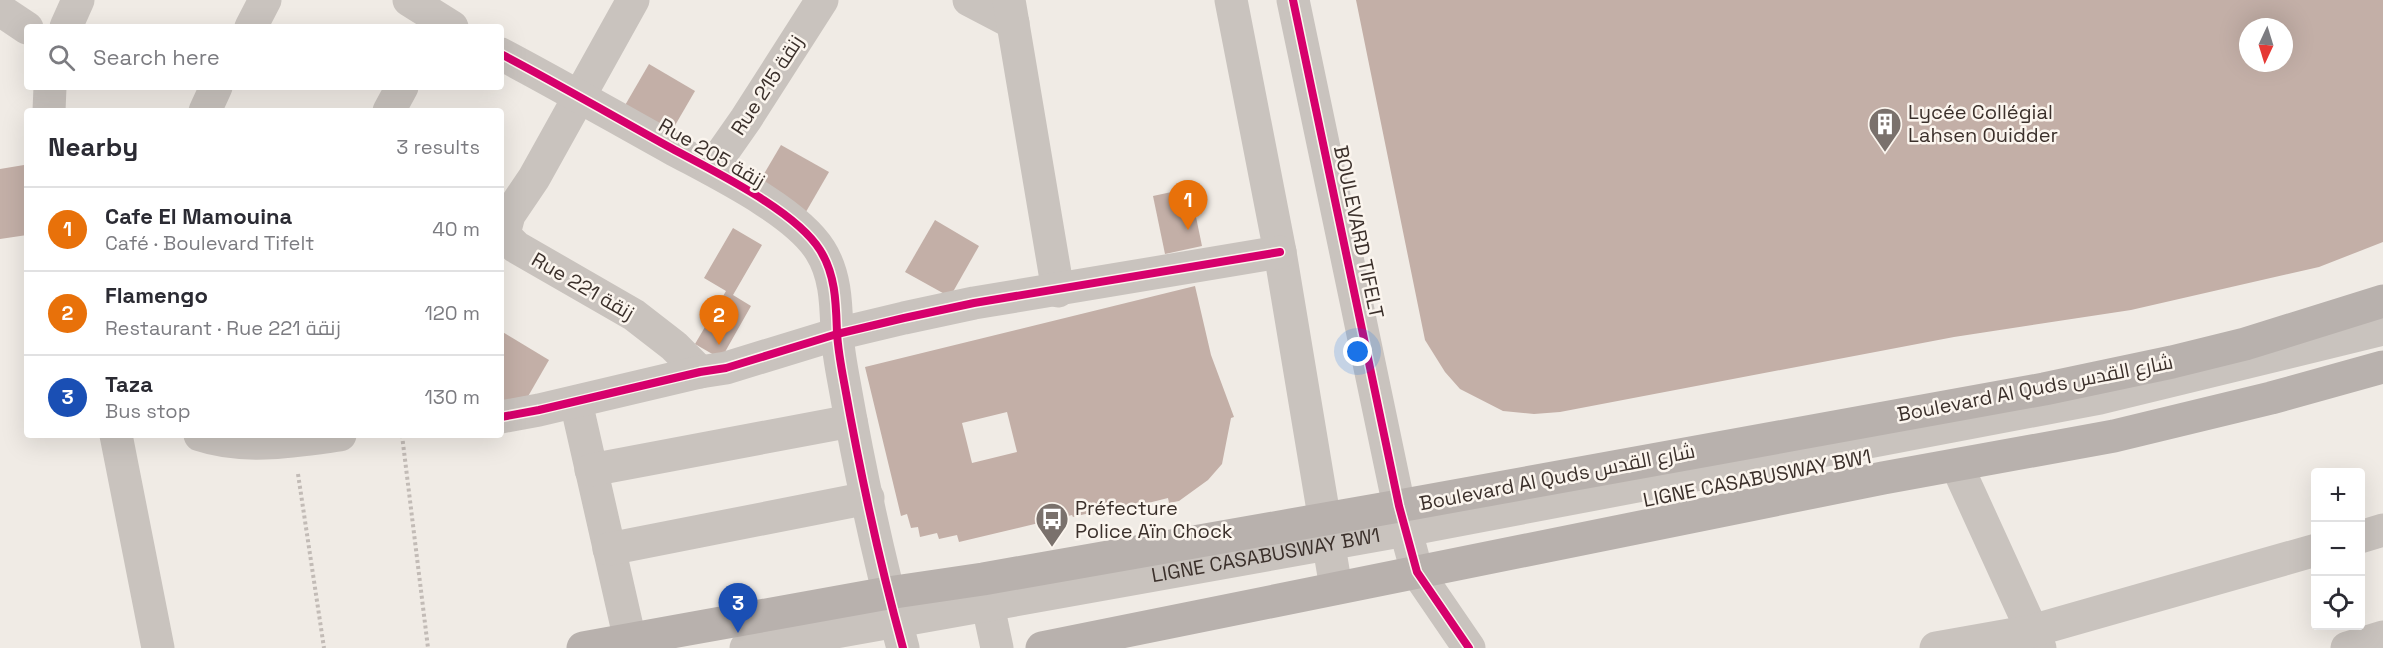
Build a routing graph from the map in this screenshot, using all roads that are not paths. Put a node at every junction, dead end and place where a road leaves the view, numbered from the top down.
1 (78, 0) edge
2 (265, 0) edge
3 (409, 0) edge
4 (633, 0) edge
5 (822, 0) edge
6 (969, 0) edge
7 (1231, 0) edge
8 (1293, 0) edge
9 (0, 10) edge
10 (1011, 11) edge
11 (67, 24) edge
12 (252, 24) edge
13 (443, 24) edge
14 (24, 26) edge
15 (504, 56) edge
16 (50, 90) edge
17 (215, 90) edge
18 (400, 90) edge
19 (580, 97) junction
20 (49, 108) edge
21 (206, 108) edge
22 (391, 108) edge
23 (711, 169) junction
24 (1280, 252) junction
25 (1058, 291) junction
26 (2383, 301) edge
27 (2383, 329) edge
28 (837, 334) junction
29 (2383, 343) edge
30 (2383, 367) edge
31 (700, 372) junction
32 (576, 402) junction
33 (504, 416) edge
34 (852, 421) junction
35 (117, 438) edge
36 (217, 438) edge
37 (316, 438) edge
38 (1956, 466) junction
39 (591, 470) junction
40 (868, 498) junction
41 (2383, 530) edge
42 (2365, 536) edge
43 (1408, 538) junction
44 (609, 549) junction
45 (1331, 552) junction
46 (2311, 552) edge
47 (990, 613) edge
48 (896, 625) edge
49 (2383, 637) edge
50 (630, 640) junction
51 (2036, 640) edge
52 (158, 648) edge
53 (584, 648) edge
54 (746, 648) edge
55 (844, 648) edge
56 (1042, 648) edge
57 (1469, 648) edge
58 (1936, 648) edge
59 (2347, 648) edge

1 - 11 street
2 - 12 street
3 - 13 street
4 - 19 street, Rue 221 زنقة
5 - 23 street, Rue 215 زنقة
6 - 10 street
7 - 24 street
8 - 43 street, BOULEVARD TIFELT
9 - 14 street
10 - 25 street
15 - 19 street, Rue 205 زنقة
16 - 20 street
17 - 21 street
18 - 22 street
19 - 23 street, Rue 205 زنقة
19 - 31 street, Rue 221 زنقة
23 - 28 street, Rue 205 زنقة
24 - 25 street
24 - 45 street
25 - 28 street
26 - 43 main road, Boulevard Al Quds شارع القدس
27 - 43 street, LIGNE CASABUSWAY BW1
28 - 31 street
28 - 34 street, Rue 205 زنقة
29 - 43 street, LIGNE CASABUSWAY BW1
30 - 38 main road, Boulevard Al Quds شارع القدس
31 - 32 street
32 - 33 street
32 - 39 street
34 - 39 street
34 - 40 street, Rue 205 زنقة
35 - 52 street
36 - 37 street
38 - 43 main road, Boulevard Al Quds شارع القدس
38 - 51 street
39 - 44 street
40 - 44 street
40 - 48 street, Rue 205 زنقة
41 - 42 street
43 - 45 main road, Boulevard Al Quds شارع القدس
43 - 45 main road, Boulevard Al Quds شارع القدس
43 - 57 street
44 - 50 street
45 - 47 main road, Boulevard Al Quds شارع القدس
45 - 47 street, LIGNE CASABUSWAY BW1
45 - 56 main road, Boulevard Al Quds شارع القدس
46 - 51 street
47 - 48 main road, Boulevard Al Quds شارع القدس
47 - 48 street, LIGNE CASABUSWAY BW1
48 - 50 main road, Boulevard Al Quds شارع القدس
48 - 54 street, LIGNE CASABUSWAY BW1
48 - 55 street, LIGNE CASABUSWAY BW1
49 - 59 street
50 - 53 main road, Boulevard Al Quds شارع القدس
51 - 58 street

